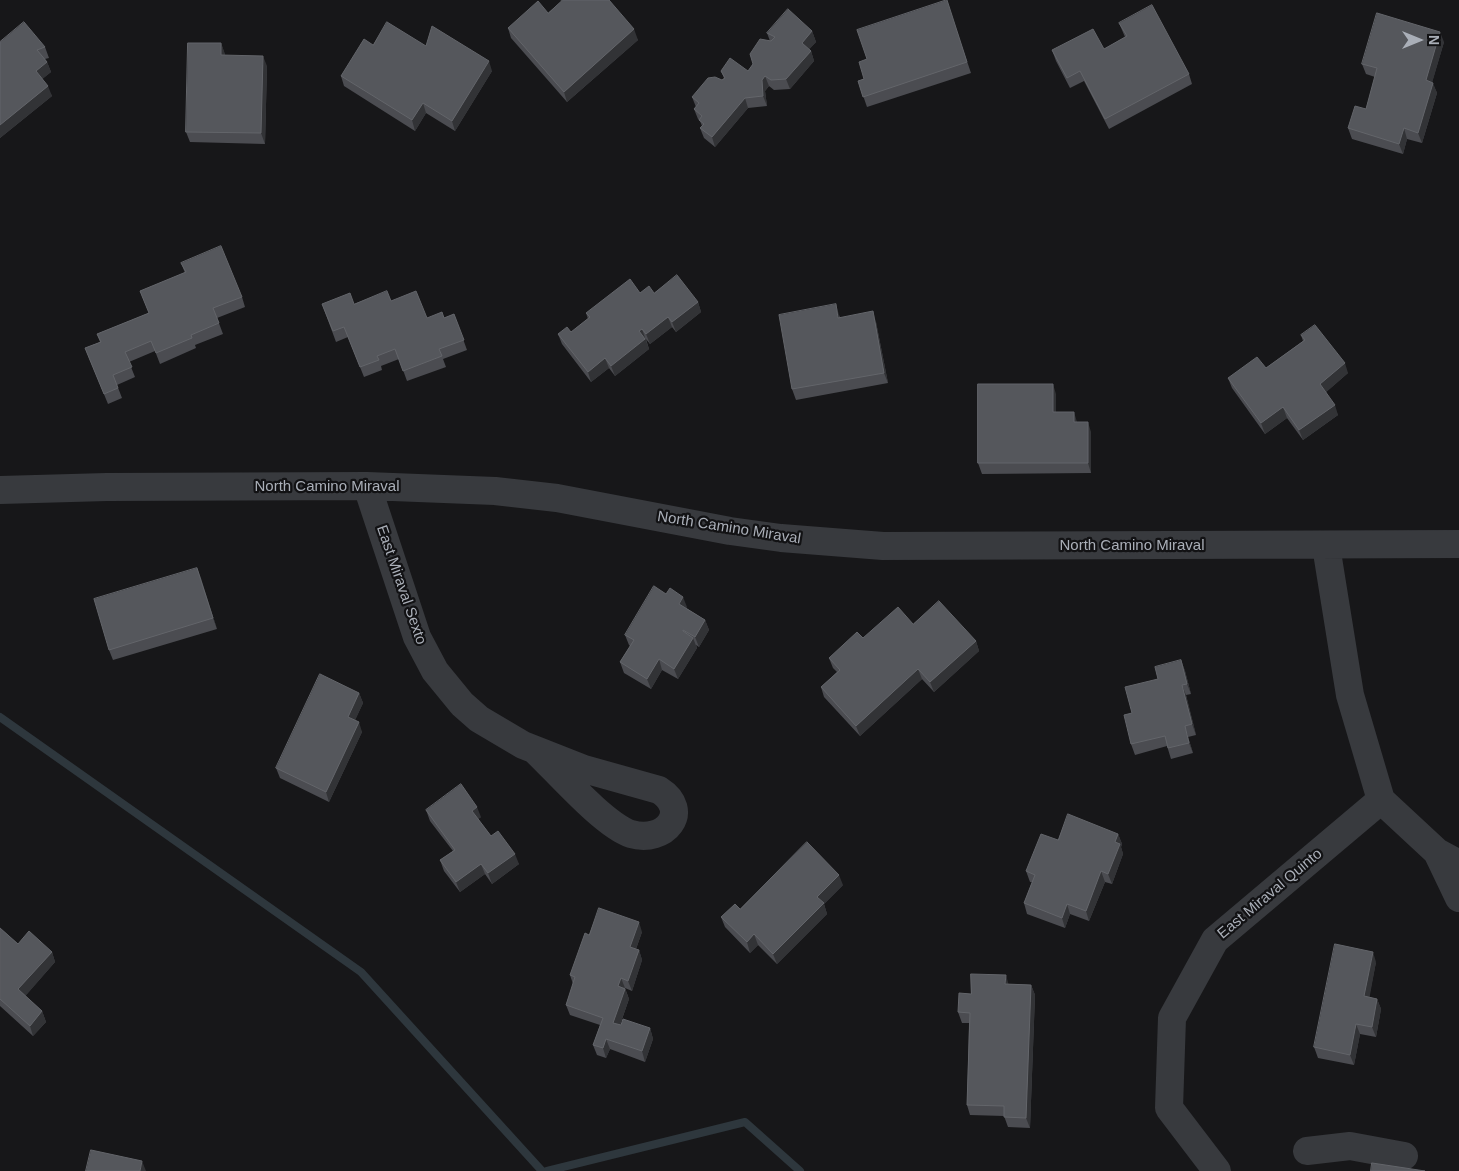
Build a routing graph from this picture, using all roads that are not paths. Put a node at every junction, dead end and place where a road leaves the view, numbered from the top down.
1 (368, 486) junction
2 (0, 490) edge
3 (1459, 544) edge
4 (1326, 546) junction
5 (536, 751) dead end
6 (1381, 800) junction
7 (1448, 858) edge
8 (1459, 898) edge
9 (1197, 1144) junction
10 (1307, 1151) dead end
11 (1404, 1156) dead end
12 (1195, 1171) edge
13 (1217, 1171) edge

1 - 2 street, North Camino Miraval
1 - 4 street, North Camino Miraval
1 - 5 street, East Miraval Sexto
3 - 4 street, North Camino Miraval
4 - 6 street
6 - 7 street
6 - 9 street, East Miraval Quinto
7 - 8 street
9 - 12 street
9 - 13 street, East Miraval Quinto
10 - 11 street

